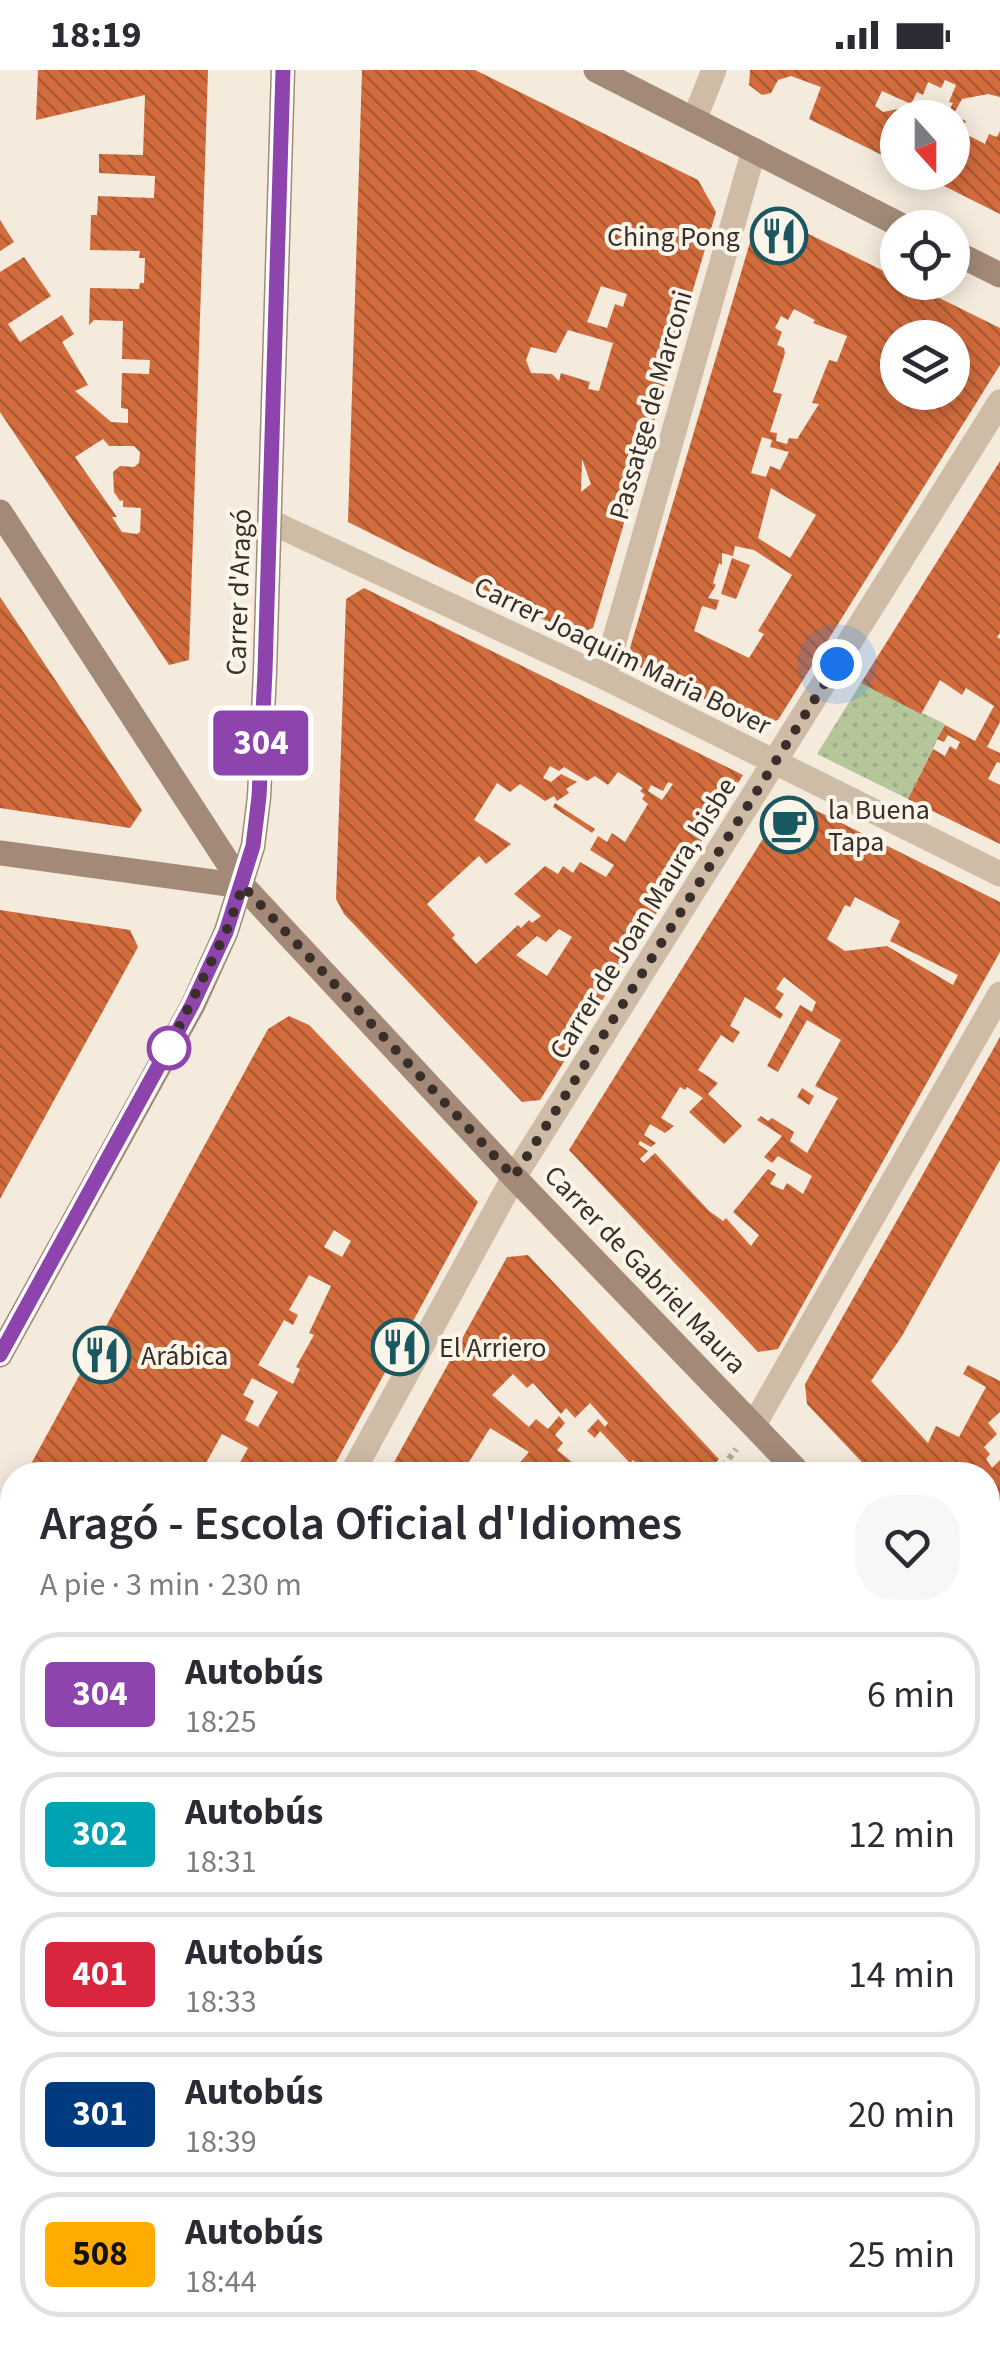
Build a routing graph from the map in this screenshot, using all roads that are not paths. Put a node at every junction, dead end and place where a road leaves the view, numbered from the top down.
1 (283, 70) edge
2 (596, 70) edge
3 (714, 70) edge
4 (694, 120) junction
5 (754, 150) junction
6 (880, 215) edge
7 (970, 260) edge
8 (1000, 275) edge
9 (1000, 402) edge
10 (0, 512) edge
11 (270, 522) junction
12 (604, 677) junction
13 (776, 762) junction
14 (0, 853) edge
15 (1000, 874) edge
16 (243, 886) junction
17 (1000, 994) edge
18 (514, 1177) junction
19 (0, 1355) edge
20 (755, 1423) junction
21 (358, 1462) edge
22 (790, 1462) edge

1 - 11 street, Carrer d'Aragó
2 - 4 street
3 - 4 street
4 - 5 street
5 - 6 street
5 - 12 street, Passatge de Marconi
7 - 8 street
9 - 13 street, Carrer de Joan Maura, bisbe
10 - 16 street, Carrer de Gabriel Maura
11 - 12 street, Carrer Joaquim Maria Bover
11 - 16 street, Carrer d'Aragó
12 - 13 street, Carrer Joaquim Maria Bover
13 - 15 street, Carrer Joaquim Maria Bover
13 - 18 street, Carrer de Joan Maura, bisbe
14 - 16 street
16 - 18 street, Carrer de Gabriel Maura
16 - 19 street, Carrer d'Aragó
17 - 20 street
18 - 20 street, Carrer de Gabriel Maura
18 - 21 street, Carrer de Joan Maura, bisbe
20 - 22 street, Carrer de Gabriel Maura

